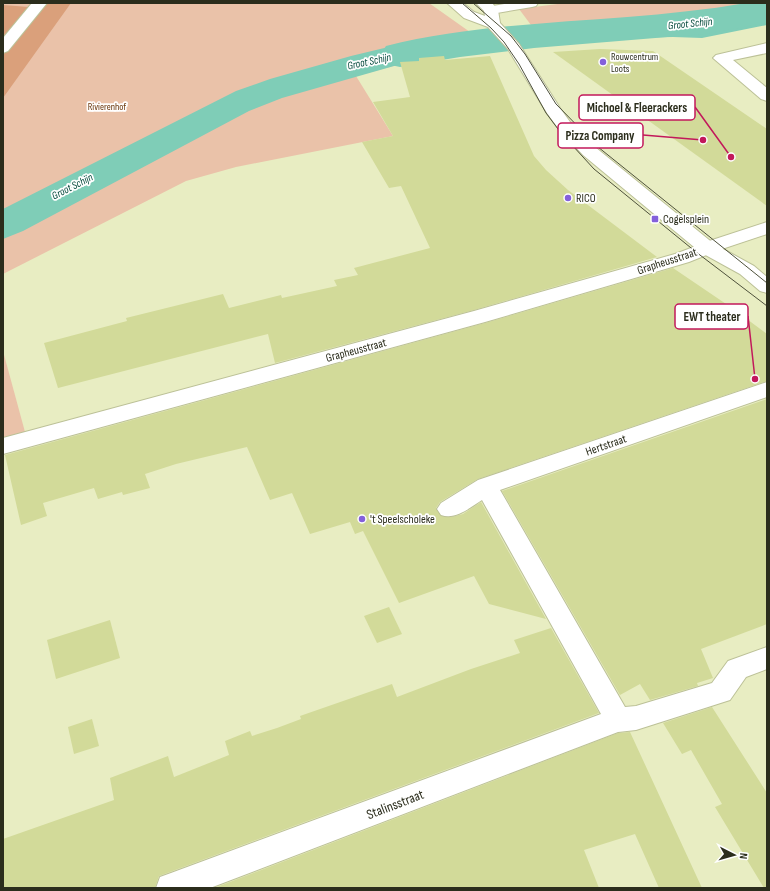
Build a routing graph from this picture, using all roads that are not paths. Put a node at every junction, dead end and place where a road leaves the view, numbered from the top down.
1 (40, 3) edge
2 (454, 3) edge
3 (532, 3) edge
4 (492, 17) edge
5 (3, 48) edge
6 (767, 48) edge
7 (761, 84) edge
8 (767, 96) edge
9 (767, 228) edge
10 (707, 248) junction
11 (767, 287) edge
12 (767, 302) edge
13 (767, 389) edge
14 (3, 446) edge
15 (486, 486) junction
16 (449, 509) dead end
17 (767, 658) edge
18 (618, 720) junction
19 (172, 888) edge

1 - 5 street
2 - 4 street
3 - 4 lane
4 - 10 street
6 - 7 street
7 - 8 street
9 - 10 street, Grapheusstraat
10 - 11 street
10 - 12 street
10 - 14 street, Grapheusstraat
13 - 15 street, Hertstraat
15 - 16 street, Hertstraat
15 - 18 street
17 - 18 street, Stalinsstraat
18 - 19 street, Stalinsstraat

